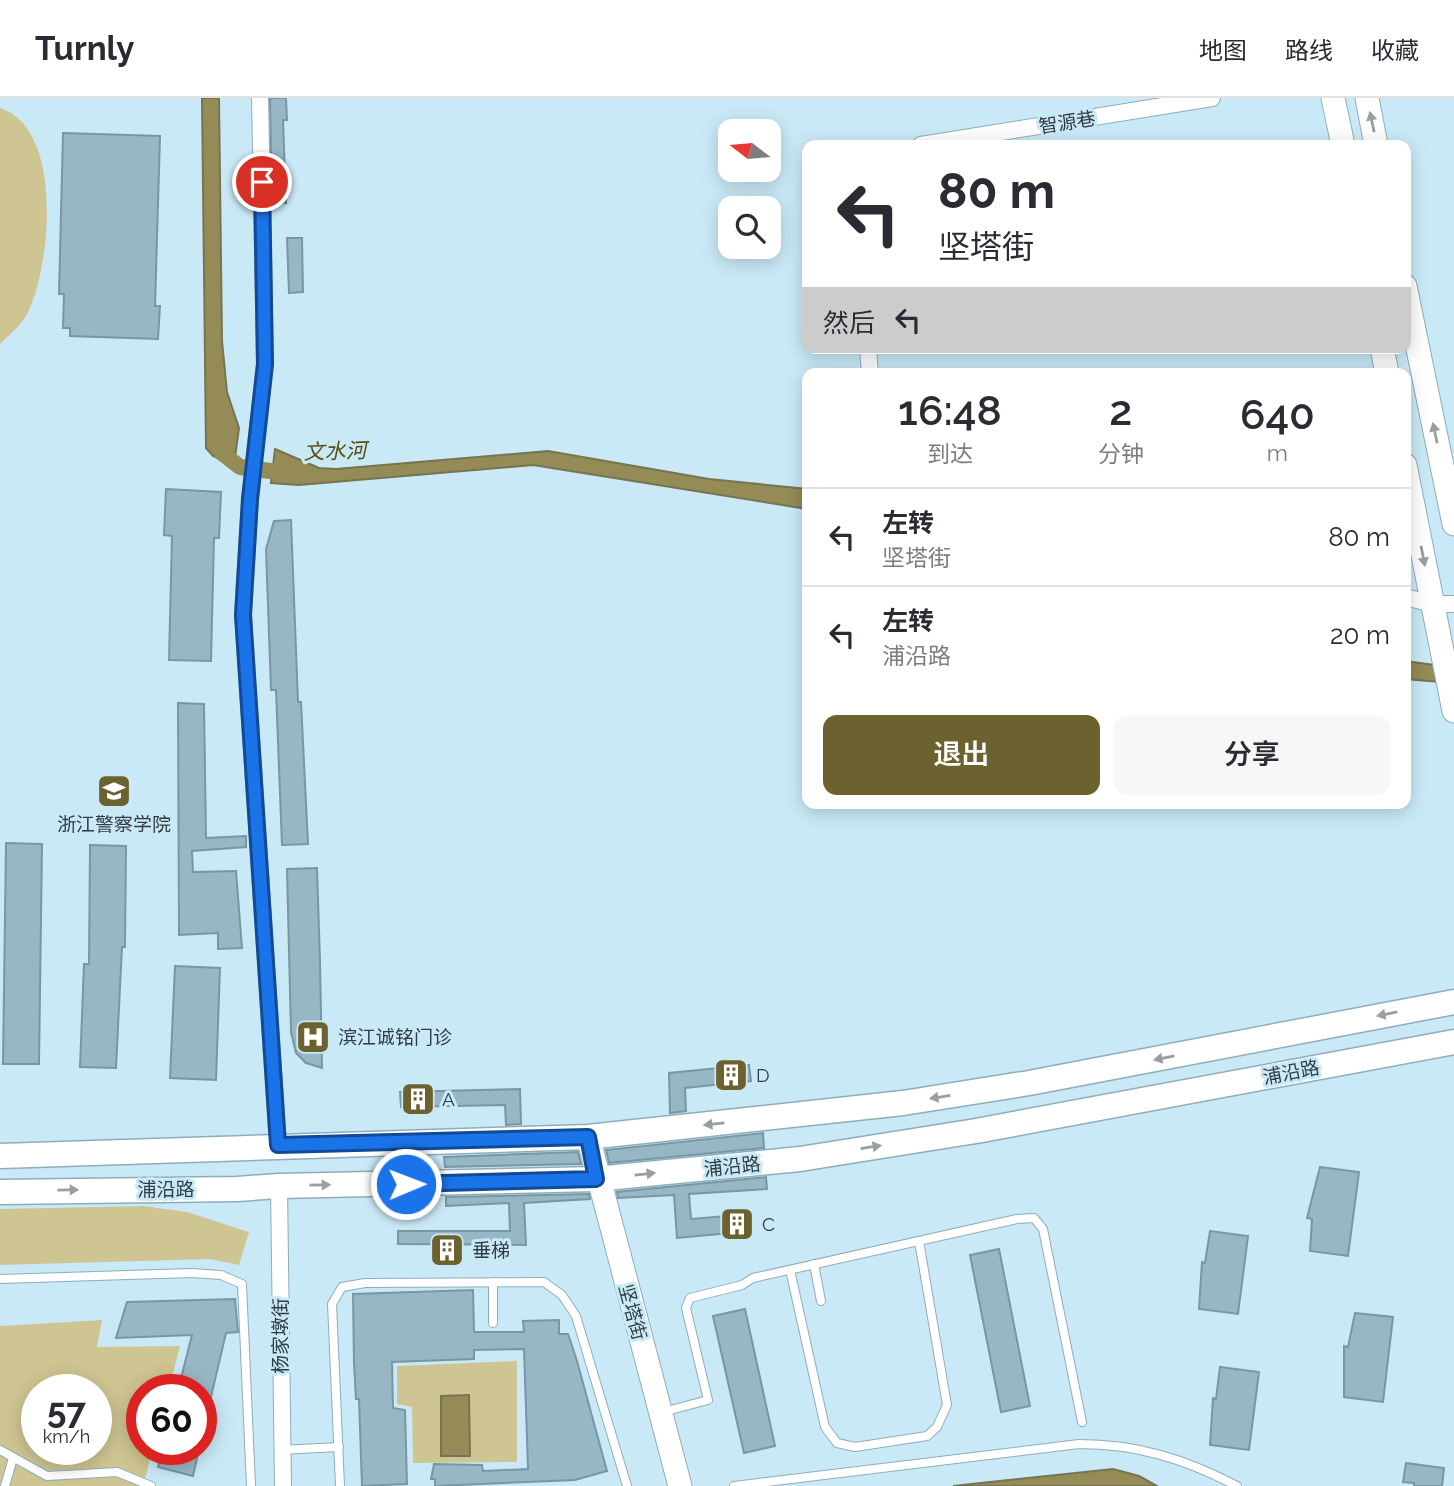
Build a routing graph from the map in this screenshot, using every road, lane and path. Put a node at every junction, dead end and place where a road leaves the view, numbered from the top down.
1 (260, 98) edge
2 (1212, 98) edge
3 (1334, 98) edge
4 (1367, 98) edge
5 (952, 140) edge
6 (1342, 140) edge
7 (1376, 140) edge
8 (1411, 315) edge
9 (1411, 487) edge
10 (1454, 524) edge
11 (1411, 598) edge
12 (1443, 604) edge
13 (1454, 711) edge
14 (1454, 1002) edge
15 (1454, 1042) edge
16 (588, 1137) junction
17 (278, 1145) junction
18 (0, 1156) edge
19 (596, 1179) junction
20 (279, 1186) junction
21 (0, 1192) edge
22 (919, 1241) junction
23 (814, 1264) junction
24 (790, 1270) junction
25 (0, 1279) edge
26 (493, 1282) junction
27 (821, 1301) dead end
28 (493, 1323) dead end
29 (660, 1412) junction
30 (1082, 1422) dead end
31 (339, 1447) junction
32 (0, 1450) edge
33 (281, 1450) junction
34 (13, 1458) junction
35 (5, 1486) edge
36 (151, 1486) edge
37 (251, 1486) edge
38 (283, 1486) edge
39 (341, 1486) edge
40 (626, 1486) edge
41 (680, 1486) edge
42 (734, 1486) edge
43 (1237, 1486) edge

1 - 17 street
2 - 5 street, 智源巷
3 - 6 street
7 -> 4 street
10 -> 8 street
9 -> 12 street
11 - 12 street
12 - 13 street
14 -> 16 main road, 浦沿路
19 -> 15 main road, 浦沿路
16 - 17 main road, 浦沿路
16 - 19 street, 坚塔街
17 - 18 main road, 浦沿路
20 -> 19 main road, 浦沿路
19 - 29 street, 坚塔街
21 -> 20 main road, 浦沿路
20 - 33 street, 杨家墩街
22 - 23 lane
22 - 24 lane
22 - 30 lane
23 - 24 lane
23 - 27 lane
24 - 29 lane
25 - 37 lane
26 - 28 lane
26 - 31 lane
26 - 40 lane
29 - 41 street, 坚塔街
31 - 33 lane
31 - 39 lane
32 - 34 lane
33 - 38 street, 杨家墩街
34 - 35 lane
34 - 36 lane
42 - 43 lane

